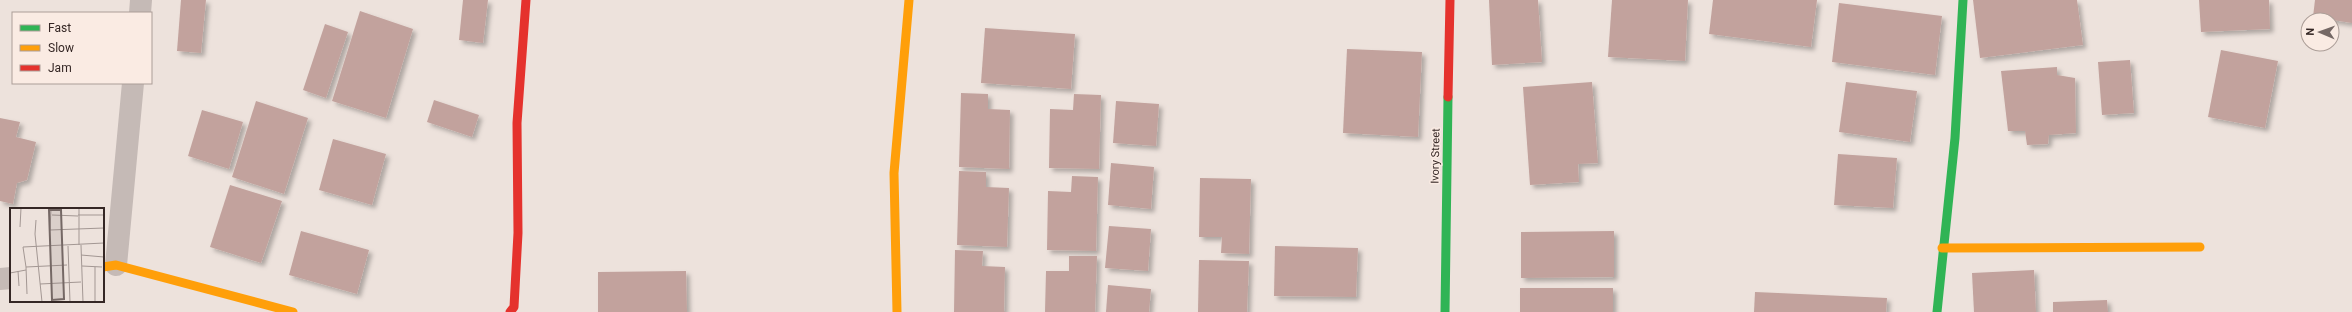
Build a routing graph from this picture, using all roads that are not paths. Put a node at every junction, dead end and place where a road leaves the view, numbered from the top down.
1 (141, 0) edge
2 (526, 0) edge
3 (909, 0) edge
4 (1450, 0) edge
5 (1963, 0) edge
6 (140, 12) edge
7 (134, 84) edge
8 (2200, 247) dead end
9 (1942, 248) junction
10 (110, 266) edge
11 (10, 278) edge
12 (0, 279) edge
13 (293, 312) edge
14 (510, 312) edge
15 (897, 312) edge
16 (1445, 312) edge
17 (1937, 312) edge

1 - 6 street
2 - 14 street
3 - 15 street
4 - 16 street, Ivory Street
5 - 9 street
7 - 10 street
8 - 9 street
9 - 17 street
10 - 13 street
11 - 12 street

